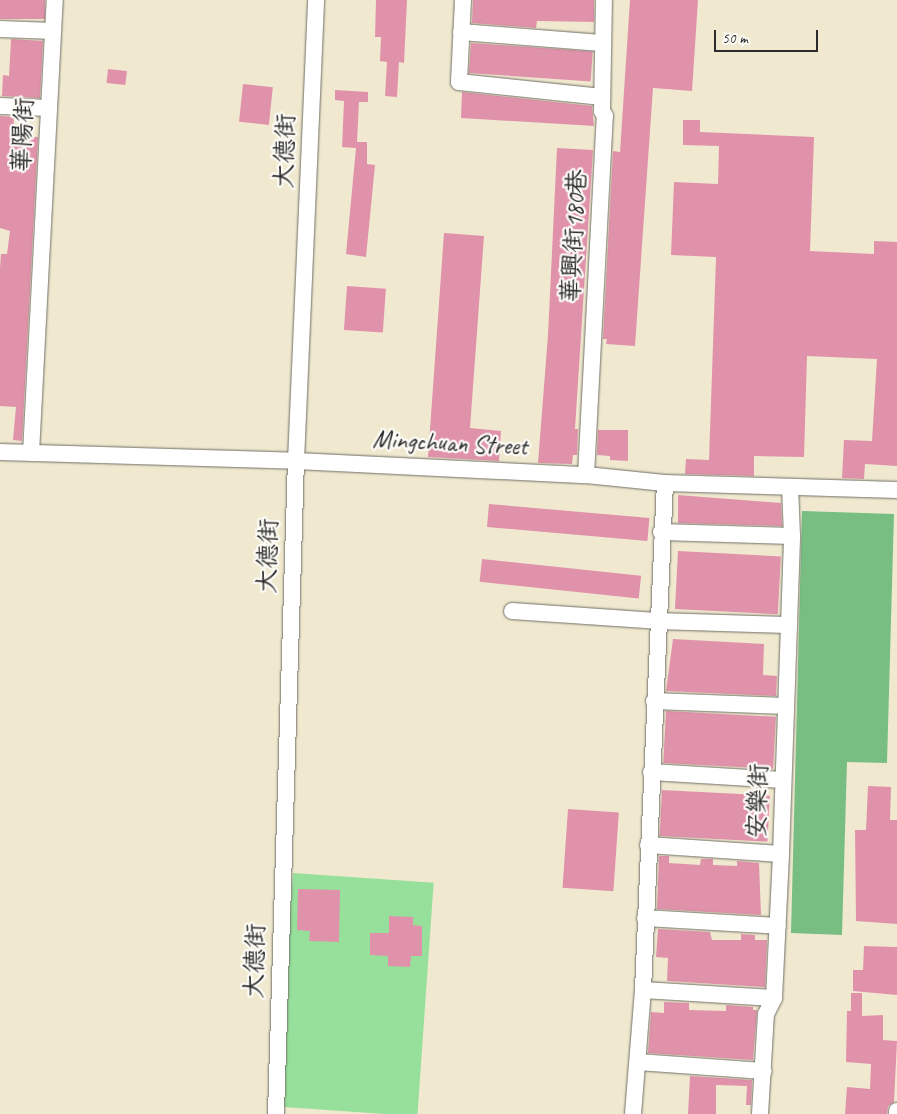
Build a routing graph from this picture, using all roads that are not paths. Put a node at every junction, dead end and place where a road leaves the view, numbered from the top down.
1 (55, 0) edge
2 (316, 0) edge
3 (463, 0) edge
4 (604, 0) edge
5 (0, 29) edge
6 (53, 31) junction
7 (461, 32) junction
8 (602, 43) junction
9 (602, 96) junction
10 (0, 106) edge
11 (49, 108) junction
12 (0, 452) edge
13 (31, 453) junction
14 (296, 461) junction
15 (586, 475) junction
16 (665, 483) junction
17 (790, 487) junction
18 (897, 490) edge
19 (661, 532) junction
20 (792, 536) junction
21 (512, 611) dead end
22 (657, 621) junction
23 (787, 625) junction
24 (654, 701) junction
25 (786, 706) junction
26 (651, 772) junction
27 (783, 780) junction
28 (648, 845) junction
29 (781, 854) junction
30 (645, 918) junction
31 (778, 926) junction
32 (643, 990) junction
33 (774, 998) junction
34 (638, 1062) junction
35 (764, 1072) junction
36 (276, 1114) edge
37 (633, 1114) edge
38 (760, 1114) edge

1 - 6 street, 華陽街
2 - 14 street, 大德街
3 - 7 street
4 - 8 street, 華興街180巷
5 - 6 street
6 - 11 street, 華陽街
7 - 8 street
7 - 9 street
8 - 9 street, 華興街180巷
9 - 15 street, 華興街180巷
10 - 11 street
11 - 13 street, 華陽街
12 - 13 street, Mingchuan Street
13 - 14 street, Mingchuan Street
14 - 15 street, Mingchuan Street
14 - 36 street, 大德街
15 - 16 street, Mingchuan Street
16 - 17 street, Mingchuan Street
16 - 19 street
17 - 18 street, Mingchuan Street
17 - 20 street, 安樂街
19 - 20 street
19 - 22 street
20 - 23 street, 安樂街
21 - 22 street
22 - 23 street
22 - 24 street
23 - 25 street, 安樂街
24 - 25 street
24 - 26 street
25 - 27 street, 安樂街
26 - 27 street
26 - 28 street
27 - 29 street, 安樂街
28 - 29 street
28 - 30 street
29 - 31 street, 安樂街
30 - 31 street
30 - 32 street
31 - 33 street, 安樂街
32 - 33 street
32 - 34 street
33 - 35 street, 安樂街
34 - 35 street
34 - 37 street
35 - 38 street, 安樂街

